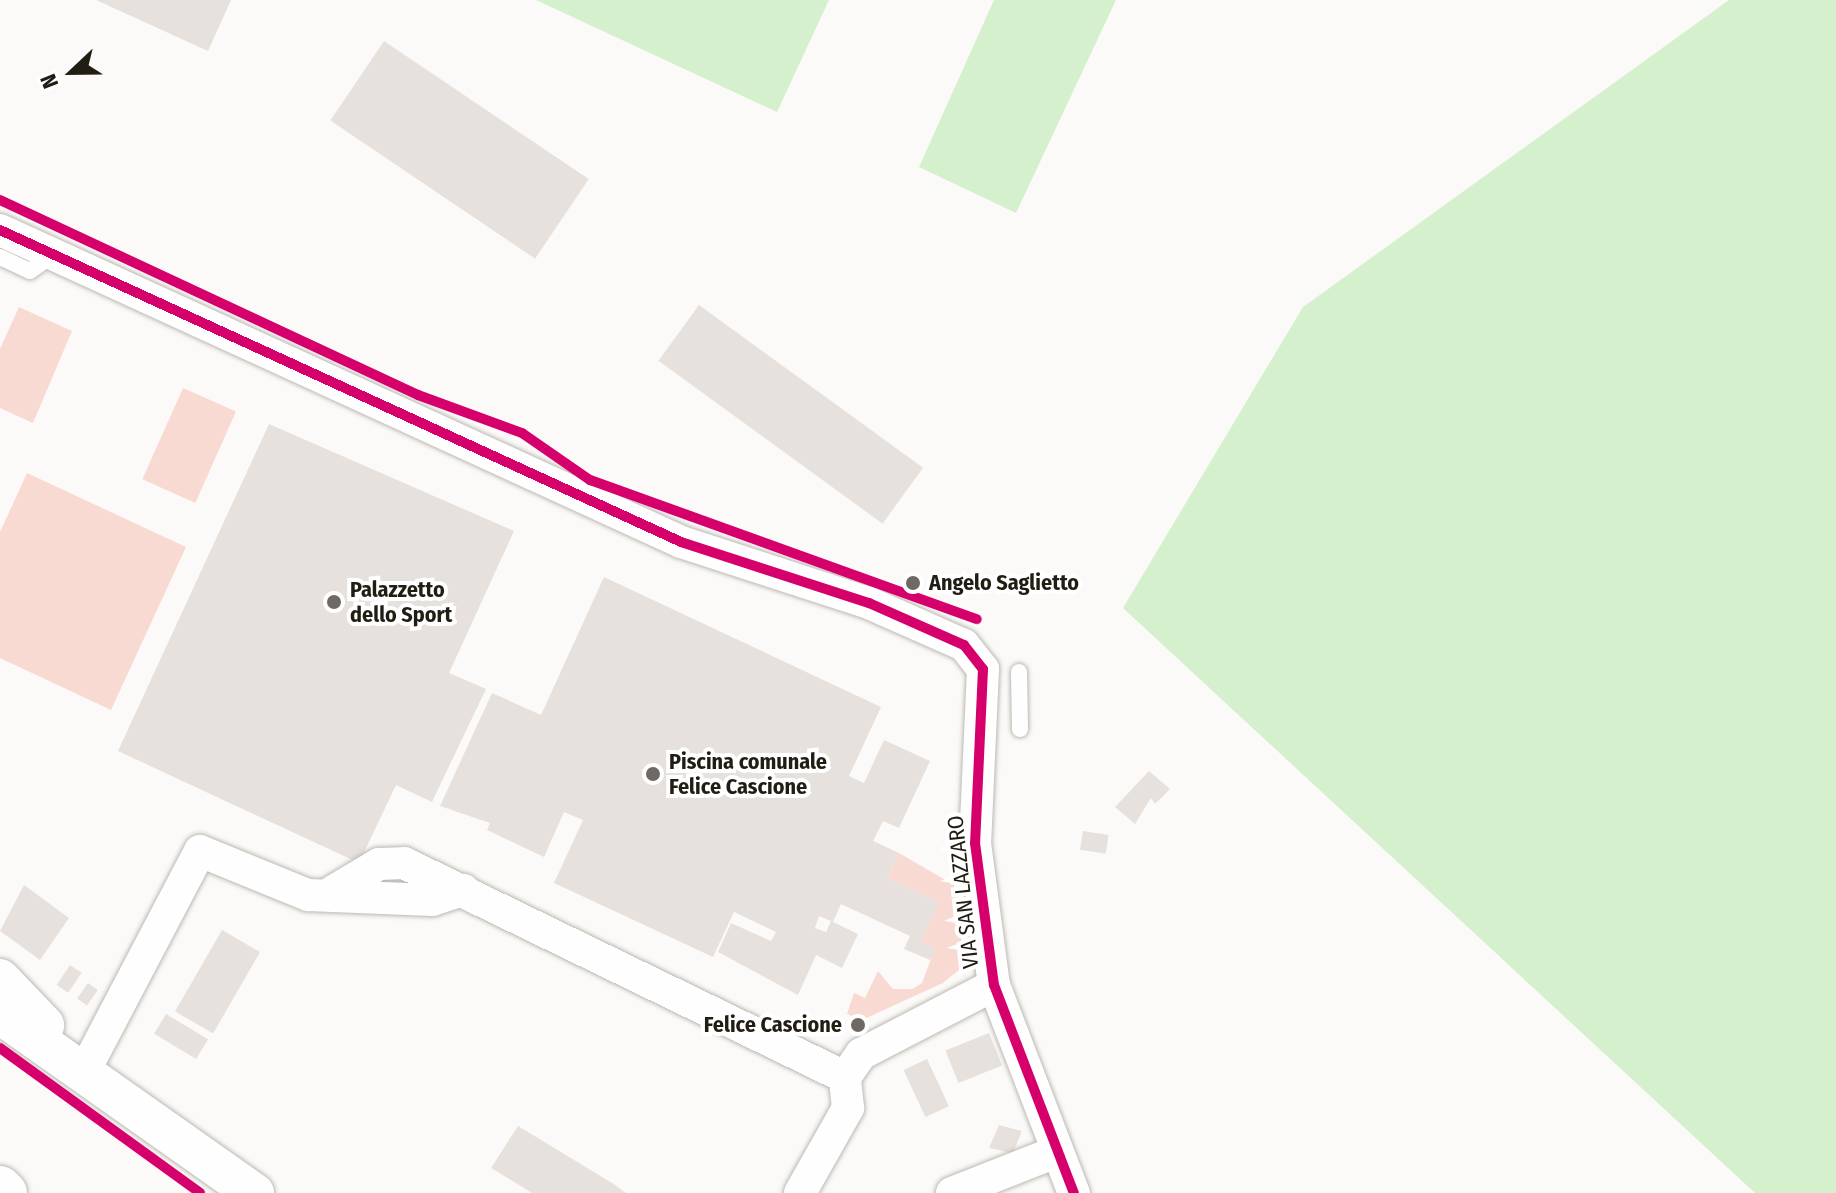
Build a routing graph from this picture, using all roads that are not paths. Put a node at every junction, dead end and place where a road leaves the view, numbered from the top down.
1 (0, 230) edge
2 (53, 255) junction
3 (0, 257) edge
4 (1019, 672) dead end
5 (1020, 729) dead end
6 (0, 979) edge
7 (994, 985) junction
8 (0, 1014) edge
9 (86, 1068) junction
10 (845, 1077) junction
11 (1056, 1152) junction
12 (0, 1188) edge
13 (5, 1193) edge
14 (254, 1193) edge
15 (800, 1193) edge
16 (952, 1193) edge
17 (1074, 1193) edge

1 - 2 street
2 - 3 lane
2 - 7 street, VIA SAN LAZZARO
4 - 5 lane
6 - 9 street
7 - 10 street, VIA SAN LAZZARO
7 - 11 street, VIA SAN LAZZARO
8 - 9 street
9 - 10 street
9 - 14 street
10 - 15 street
11 - 16 street
11 - 17 street, VIA SAN LAZZARO
12 - 13 main road

